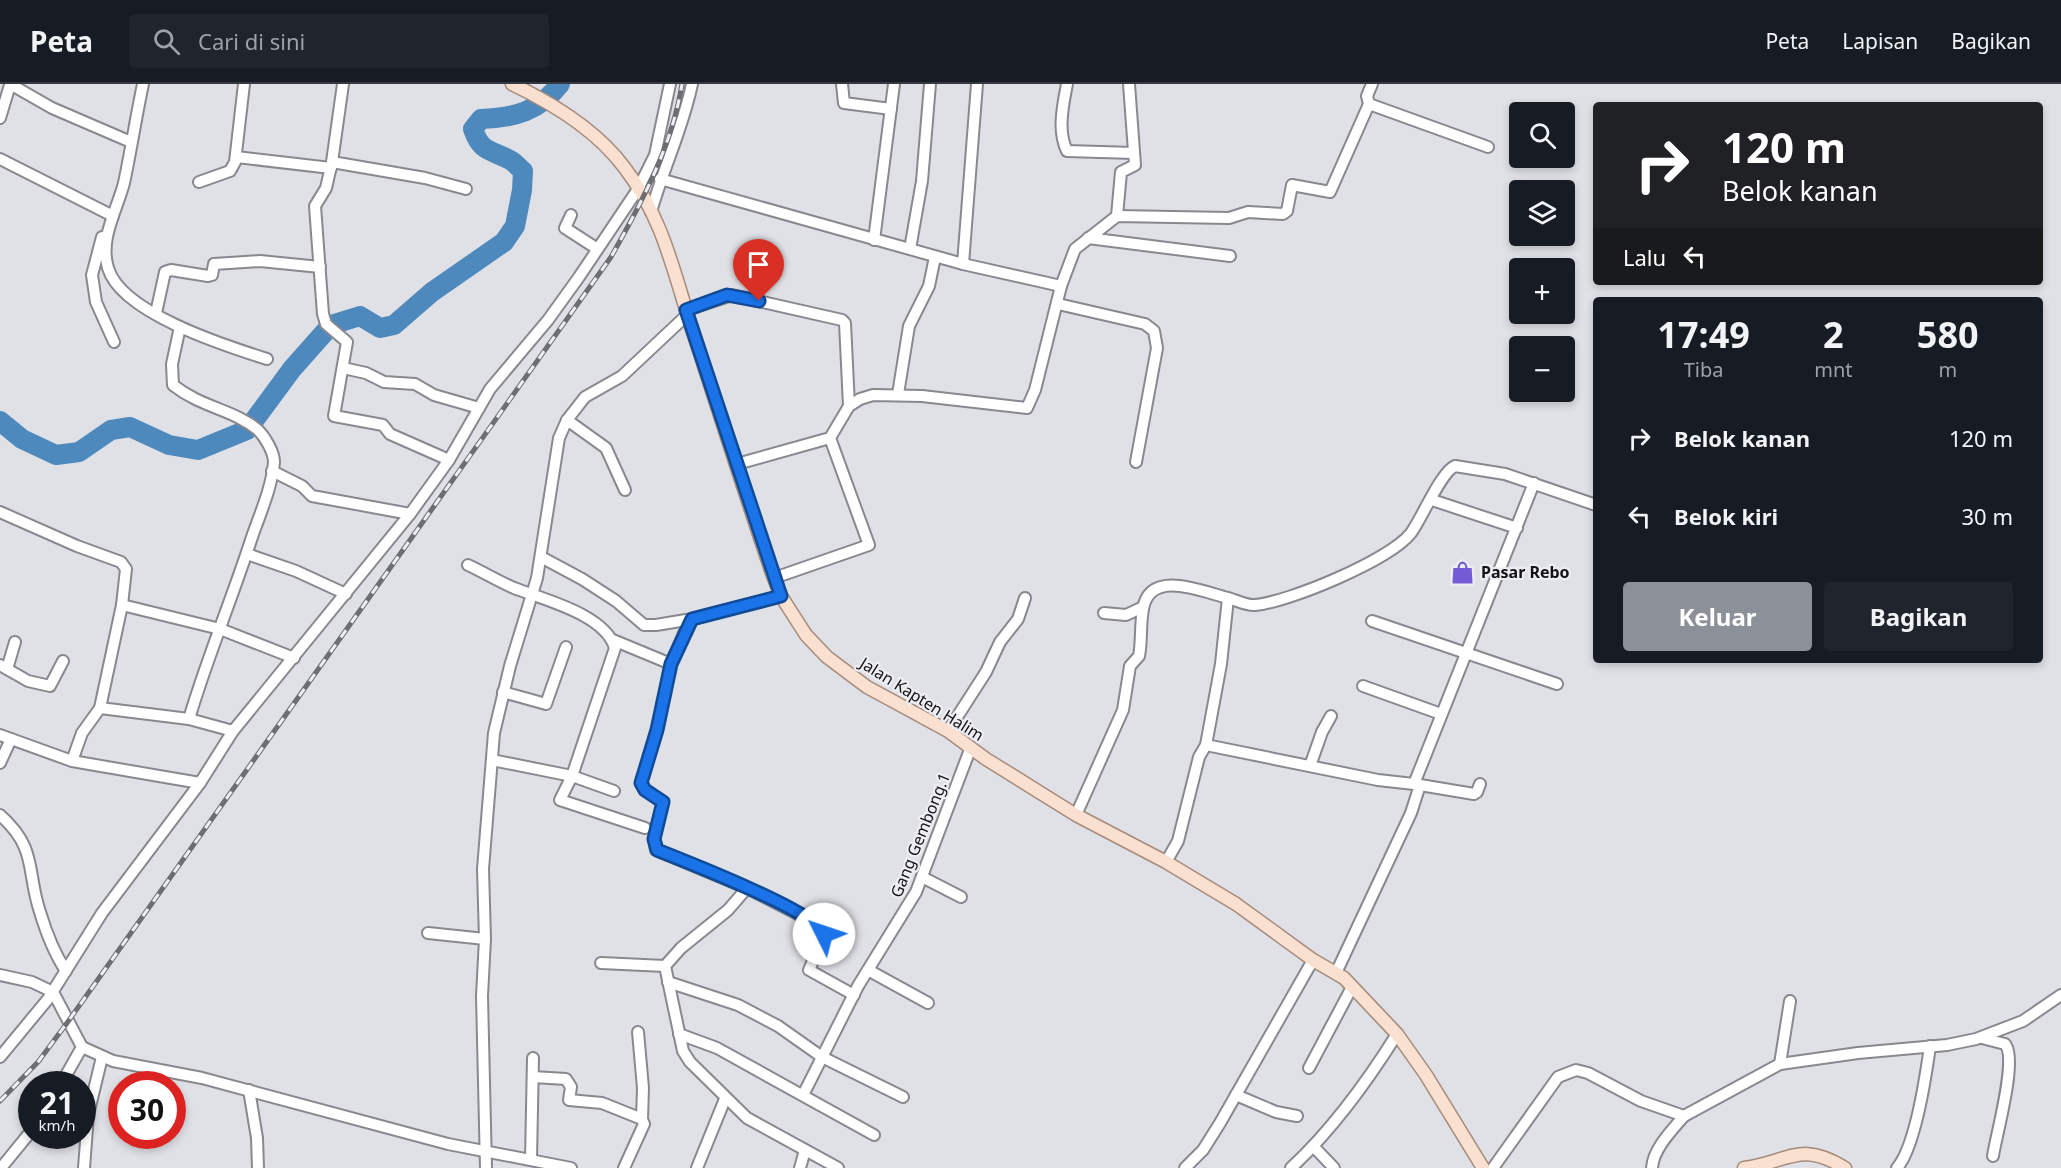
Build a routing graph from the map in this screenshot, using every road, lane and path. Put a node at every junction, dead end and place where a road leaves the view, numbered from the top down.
1 (10, 84) edge
2 (143, 84) edge
3 (243, 84) edge
4 (342, 84) edge
5 (512, 84) edge
6 (670, 84) edge
7 (692, 84) edge
8 (842, 84) edge
9 (894, 84) edge
10 (930, 84) edge
11 (977, 84) edge
12 (1067, 84) edge
13 (1129, 84) edge
14 (1372, 84) edge
15 (1369, 104) junction
16 (891, 109) junction
17 (0, 118) edge
18 (131, 142) junction
19 (1488, 147) dead end
20 (1134, 153) junction
21 (236, 157) junction
22 (0, 159) edge
23 (331, 165) junction
24 (660, 179) junction
25 (199, 182) dead end
26 (466, 189) dead end
27 (638, 189) junction
28 (651, 212) junction
29 (110, 215) junction
30 (571, 215) dead end
31 (1117, 216) junction
32 (1088, 238) junction
33 (874, 240) junction
34 (596, 248) junction
35 (910, 249) junction
36 (935, 256) junction
37 (1230, 256) dead end
38 (963, 264) junction
39 (320, 267) junction
40 (1061, 286) junction
41 (1058, 304) junction
42 (687, 312) junction
43 (156, 314) junction
44 (180, 327) junction
45 (114, 342) dead end
46 (267, 359) dead end
47 (343, 368) junction
48 (898, 394) junction
49 (849, 406) junction
50 (479, 408) junction
51 (567, 420) junction
52 (830, 438) junction
53 (449, 460) junction
54 (1136, 462) dead end
55 (737, 464) junction
56 (272, 471) junction
57 (1534, 483) junction
58 (624, 490) dead end
59 (1432, 500) junction
60 (1593, 504) edge
61 (0, 512) edge
62 (410, 514) junction
63 (1517, 528) junction
64 (247, 554) junction
65 (541, 557) junction
66 (468, 565) dead end
67 (774, 578) junction
68 (346, 594) junction
69 (534, 595) junction
70 (781, 596) junction
71 (1024, 598) dead end
72 (1228, 598) junction
73 (122, 605) junction
74 (1143, 607) junction
75 (1104, 613) dead end
76 (692, 619) junction
77 (1372, 621) dead end
78 (220, 629) junction
79 (613, 640) junction
80 (15, 642) dead end
81 (566, 648) dead end
82 (1466, 653) junction
83 (294, 658) junction
84 (63, 661) dead end
85 (671, 664) junction
86 (4, 667) edge
87 (1557, 684) dead end
88 (1363, 686) dead end
89 (503, 692) junction
90 (100, 708) junction
91 (1440, 714) junction
92 (1331, 716) dead end
93 (189, 719) junction
94 (232, 731) junction
95 (948, 731) junction
96 (5, 737) edge
97 (1206, 745) junction
98 (971, 747) junction
99 (492, 760) junction
100 (72, 761) junction
101 (0, 763) edge
102 (1310, 765) junction
103 (572, 776) junction
104 (200, 783) junction
105 (1479, 784) dead end
106 (1417, 785) junction
107 (614, 791) dead end
108 (0, 815) edge
109 (1076, 815) junction
110 (645, 828) dead end
111 (1166, 862) junction
112 (922, 877) junction
113 (747, 888) junction
114 (961, 897) dead end
115 (428, 933) dead end
116 (485, 939) junction
117 (1314, 960) junction
118 (601, 963) dead end
119 (665, 966) junction
120 (868, 970) junction
121 (66, 971) junction
122 (1336, 973) junction
123 (0, 975) edge
124 (668, 982) junction
125 (1352, 987) junction
126 (53, 992) junction
127 (854, 995) junction
128 (2061, 995) edge
129 (1790, 1001) dead end
130 (928, 1003) dead end
131 (638, 1032) dead end
132 (679, 1034) junction
133 (1397, 1034) junction
134 (1982, 1038) junction
135 (1930, 1046) junction
136 (82, 1047) junction
137 (0, 1057) edge
138 (102, 1057) junction
139 (822, 1057) junction
140 (533, 1058) dead end
141 (1780, 1064) junction
142 (1309, 1068) dead end
143 (68, 1071) edge
144 (533, 1077) junction
145 (249, 1090) junction
146 (803, 1095) junction
147 (1236, 1095) junction
148 (903, 1097) dead end
149 (725, 1099) junction
150 (1297, 1116) dead end
151 (1684, 1116) junction
152 (642, 1119) junction
153 (874, 1135) dead end
154 (18, 1147) edge
155 (1314, 1147) junction
156 (805, 1150) junction
157 (487, 1152) junction
158 (1993, 1156) dead end
159 (531, 1159) junction
160 (1, 1168) edge
161 (84, 1168) edge
162 (258, 1168) edge
163 (486, 1168) edge
164 (571, 1168) edge
165 (624, 1168) edge
166 (698, 1168) edge
167 (800, 1168) edge
168 (838, 1168) edge
169 (1185, 1168) edge
170 (1291, 1168) edge
171 (1334, 1168) edge
172 (1483, 1168) edge
173 (1493, 1168) edge
174 (1652, 1168) edge
175 (1744, 1168) edge
176 (1845, 1168) edge
177 (1897, 1168) edge

1 - 17 street
1 - 18 street
2 - 18 street
3 - 21 street
4 - 23 street
5 - 27 main road, Jalan Kapten Halim
6 - 27 street
7 - 24 street
8 - 16 street
9 - 16 street
10 - 35 street
11 - 38 street
12 - 20 street
13 - 20 street
14 - 15 street
15 - 19 street
15 - 31 street
16 - 33 street
18 - 29 street
20 - 31 street
21 - 23 street
21 - 25 street
22 - 29 street
23 - 26 street
23 - 39 street
24 - 28 street
24 - 33 street
27 - 28 main road, Jalan Kapten Halim
27 - 34 street
28 - 42 main road, Jalan Kapten Halim
29 - 43 street
29 - 45 street
30 - 34 street
31 - 32 street
32 - 37 street
32 - 40 street
33 - 35 street
34 - 50 street
35 - 36 street
36 - 38 street
36 - 48 street
38 - 40 street
39 - 43 street
39 - 47 street
40 - 41 street
41 - 48 street
41 - 54 street
42 - 49 street
42 - 51 street
42 - 55 main road, Jalan Kapten Halim
43 - 44 street
44 - 46 street
44 - 56 street
47 - 50 street
47 - 53 street
48 - 49 street
49 - 52 street
50 - 53 street
51 - 58 street
51 - 65 street
52 - 55 street
52 - 67 street
53 - 62 street
55 - 67 main road, Jalan Kapten Halim
56 - 62 street
56 - 64 street
57 - 59 street
57 - 60 street
57 - 63 street
59 - 63 street
59 - 72 street
61 - 73 street
62 - 68 street
63 - 82 street
64 - 68 street
64 - 78 street
65 - 69 street
65 - 76 street
66 - 69 street
67 - 70 main road, Jalan Kapten Halim
68 - 83 street
69 - 79 street
69 - 89 street
70 - 76 street
70 - 95 main road, Jalan Kapten Halim
71 - 95 street
72 - 74 street
72 - 97 street
73 - 78 street
73 - 90 street
74 - 75 street
74 - 109 street
76 - 85 street
77 - 82 street
78 - 83 street
78 - 93 street
79 - 85 street
79 - 103 street
80 - 86 street
81 - 89 street
82 - 87 street
82 - 91 street
83 - 94 street
84 - 86 street
85 - 113 street
88 - 91 street
89 - 99 street
90 - 93 street
90 - 100 street
91 - 106 street
92 - 102 street
93 - 94 street
94 - 104 street
95 - 98 main road, Jalan Kapten Halim
96 - 100 street
96 - 101 street
97 - 102 street
97 - 111 street
98 - 109 main road, Jalan Kapten Halim
98 - 112 street, Gang Gembong.1
99 - 103 street
99 - 116 street
100 - 104 street
102 - 106 street
103 - 107 street
103 - 110 street
104 - 121 street
105 - 106 street
106 - 122 street
108 - 121 street
109 - 111 main road, Jalan Kapten Halim
111 - 117 main road, Jalan Kapten Halim
112 - 114 street
112 - 120 street, Gang Gembong.1
113 - 119 street
113 - 127 street
115 - 116 street
116 - 157 street
117 - 122 main road, Jalan Kapten Halim
117 - 147 street
118 - 119 street
119 - 124 street
120 - 127 street, Gang Gembong.1
120 - 130 street
121 - 126 street
122 - 125 main road, Jalan Kapten Halim
123 - 126 street
124 - 132 street
124 - 139 street
125 - 133 main road, Jalan Kapten Halim
125 - 142 street
126 - 136 street
126 - 137 street
127 - 139 street, Gang Gembong.1
128 - 134 street
129 - 141 street
131 - 152 street
132 - 146 street
132 - 149 street
133 - 155 street
133 - 172 main road, Jalan Kapten Halim
134 - 135 street
134 - 158 street
135 - 141 street
135 - 177 street
136 - 138 street
136 - 143 street
138 - 145 street
138 - 161 street
139 - 146 street, Gang Gembong.1
139 - 148 street
140 - 144 street
141 - 151 street
144 - 152 street
144 - 159 street
145 - 157 street
145 - 162 street
146 - 153 street
147 - 150 street
147 - 169 street
149 - 156 street
149 - 166 street
151 - 173 street
151 - 174 street
152 - 165 street
154 - 160 street
155 - 170 street
155 - 171 street
156 - 167 street
156 - 168 street
157 - 159 street
157 - 163 street
159 - 164 street
175 - 176 main road

